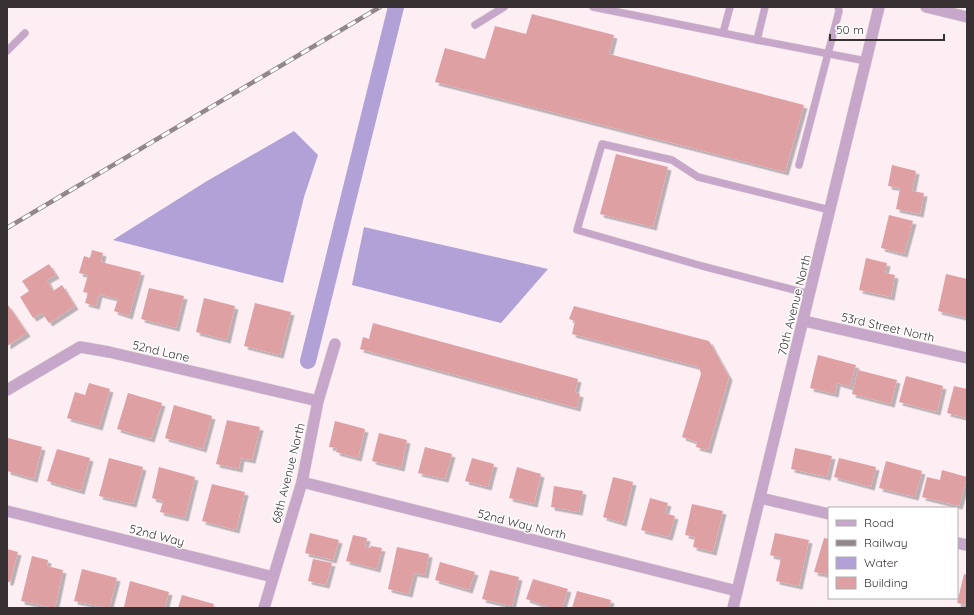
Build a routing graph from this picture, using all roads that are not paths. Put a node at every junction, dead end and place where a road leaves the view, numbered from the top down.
1 (504, 7) edge
2 (593, 7) edge
3 (730, 7) edge
4 (765, 7) edge
5 (838, 7) edge
6 (879, 7) edge
7 (926, 7) edge
8 (967, 17) edge
9 (475, 25) dead end
10 (25, 33) dead end
11 (723, 33) junction
12 (757, 40) junction
13 (7, 51) edge
14 (829, 54) junction
15 (866, 61) junction
16 (799, 165) dead end
17 (830, 210) junction
18 (810, 294) junction
19 (804, 321) junction
20 (335, 344) dead end
21 (967, 358) edge
22 (7, 390) edge
23 (318, 401) junction
24 (302, 482) junction
25 (760, 498) junction
26 (7, 511) edge
27 (828, 514) edge
28 (273, 577) junction
29 (737, 591) junction
30 (264, 608) edge
31 (733, 608) edge

1 - 9 lane
2 - 11 lane
3 - 11 lane
4 - 12 lane
5 - 14 lane
6 - 15 street, 70th Avenue North
7 - 8 street
10 - 13 lane
11 - 12 lane
12 - 14 lane
14 - 15 lane
14 - 16 lane
15 - 17 street, 70th Avenue North
17 - 18 street, 70th Avenue North
17 - 18 lane
18 - 19 street, 70th Avenue North
19 - 21 street, 53rd Street North
19 - 25 street, 70th Avenue North
20 - 23 street, 68th Avenue North
22 - 23 street, 52nd Lane
23 - 24 street, 68th Avenue North
24 - 28 street, 68th Avenue North
24 - 29 street, 52nd Way North
25 - 27 street
25 - 29 street, 70th Avenue North
26 - 28 street, 52nd Way
28 - 30 street, 68th Avenue North
29 - 31 street, 70th Avenue North

